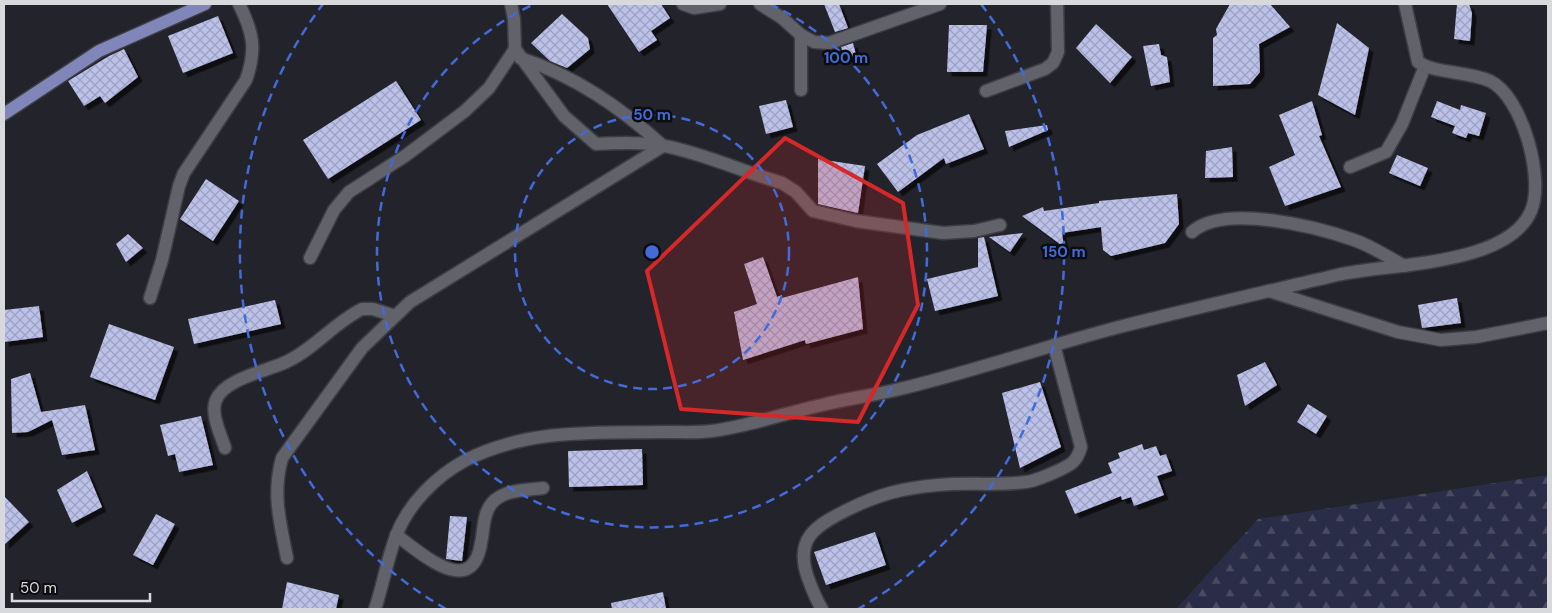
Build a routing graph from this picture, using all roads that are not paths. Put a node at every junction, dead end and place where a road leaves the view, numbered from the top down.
1 (205, 4) edge
2 (239, 4) edge
3 (511, 4) edge
4 (683, 4) edge
5 (720, 4) edge
6 (760, 4) edge
7 (940, 4) edge
8 (1057, 4) edge
9 (1405, 4) edge
10 (906, 8) edge
11 (801, 35) junction
12 (517, 53) junction
13 (1424, 66) junction
14 (801, 90) dead end
15 (986, 91) dead end
16 (4, 114) edge
17 (663, 146) junction
18 (1350, 167) dead end
19 (1000, 225) dead end
20 (1192, 232) dead end
21 (310, 258) dead end
22 (1405, 266) junction
23 (1269, 291) junction
24 (150, 298) dead end
25 (394, 316) junction
26 (1548, 323) edge
27 (1054, 345) junction
28 (224, 448) dead end
29 (543, 488) dead end
30 (396, 535) junction
31 (287, 558) dead end
32 (375, 609) edge
33 (822, 609) edge

1 - 16 main road
2 - 24 street
3 - 12 street
4 - 5 street
6 - 11 street
7 - 10 street
8 - 15 street
9 - 13 street
10 - 11 street
11 - 14 street
12 - 17 street
12 - 17 street
12 - 21 street
13 - 18 street
13 - 22 street
17 - 19 street
17 - 25 street
20 - 22 street
22 - 23 street
23 - 26 street
23 - 27 street
25 - 28 street
25 - 31 street
27 - 30 street
27 - 33 street
29 - 30 street
30 - 32 street

